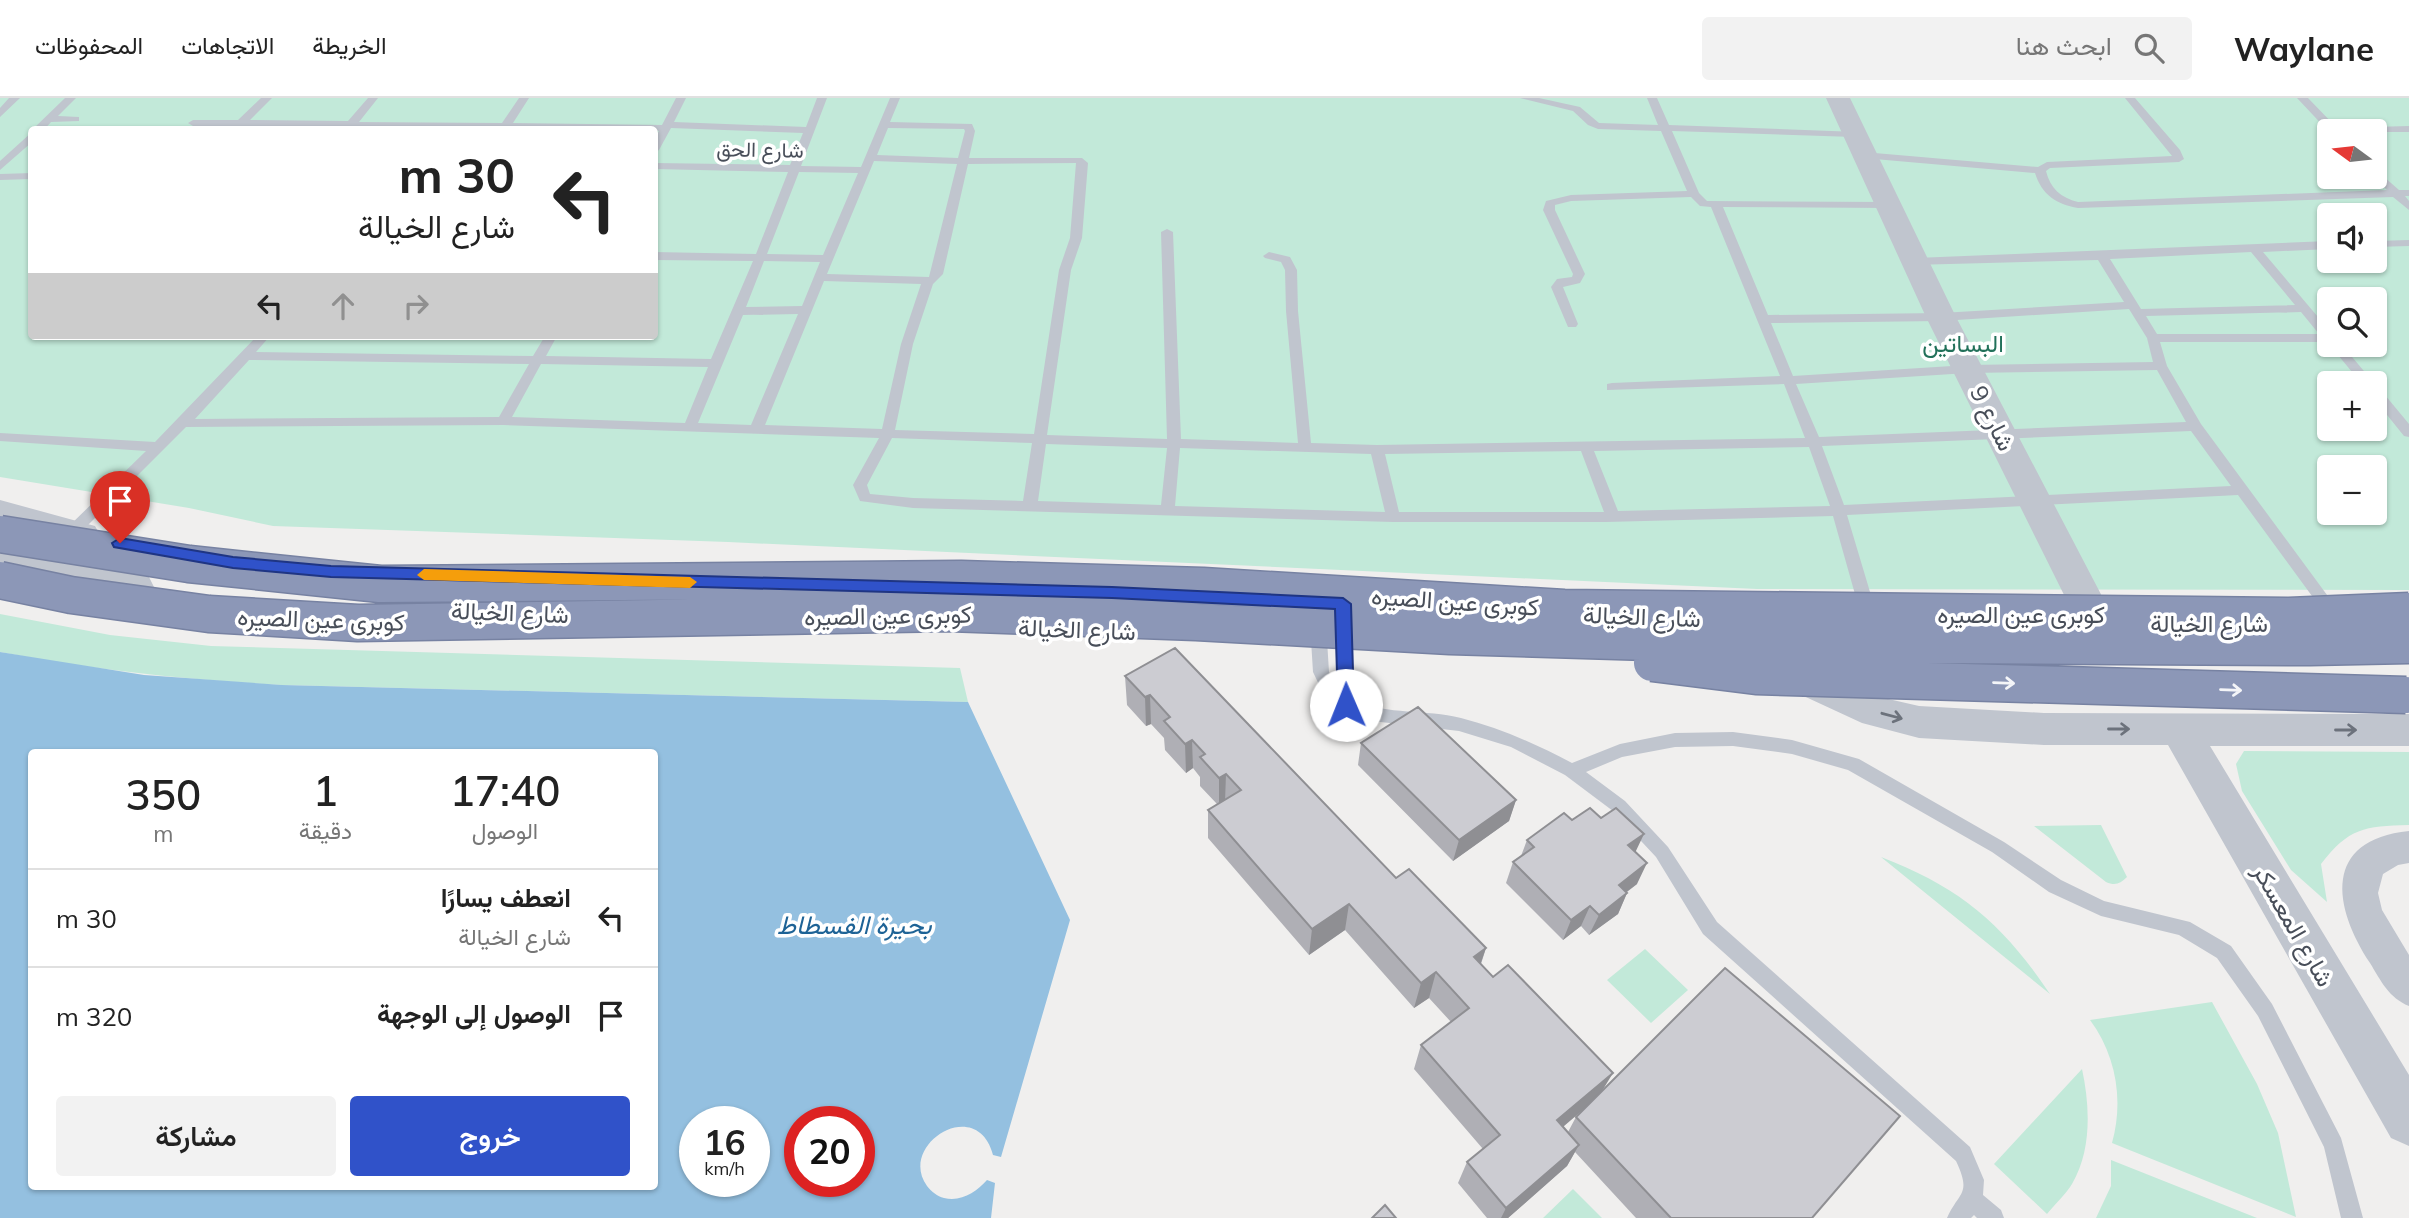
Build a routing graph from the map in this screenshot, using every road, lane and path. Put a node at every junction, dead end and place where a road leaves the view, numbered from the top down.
1 (15, 98) edge
2 (71, 98) edge
3 (267, 98) edge
4 (373, 98) edge
5 (524, 98) edge
6 (681, 98) edge
7 (822, 98) edge
8 (895, 98) edge
9 (1525, 98) edge
10 (1652, 98) edge
11 (1838, 98) edge
12 (2130, 98) edge
13 (2302, 98) edge
14 (0, 114) edge
15 (48, 119) junction
16 (75, 119) dead end
17 (2322, 119) edge
18 (192, 123) dead end
19 (883, 125) junction
20 (41, 126) edge
21 (226, 126) edge
22 (238, 126) edge
23 (349, 126) edge
24 (505, 126) edge
25 (658, 127) edge
26 (666, 127) junction
27 (1664, 128) junction
28 (2409, 129) edge
29 (810, 130) junction
30 (2387, 130) edge
31 (28, 139) edge
32 (658, 142) edge
33 (1858, 145) junction
34 (963, 161) junction
35 (868, 164) junction
36 (658, 166) edge
37 (0, 167) edge
38 (795, 168) junction
39 (2040, 170) junction
40 (28, 176) edge
41 (0, 177) edge
42 (2387, 185) edge
43 (2409, 193) edge
44 (1694, 194) junction
45 (2396, 194) junction
46 (1716, 205) junction
47 (1888, 205) junction
48 (2409, 207) edge
49 (1167, 232) dead end
50 (2409, 243) edge
51 (2387, 244) edge
52 (2317, 245) edge
53 (2253, 247) junction
54 (658, 256) edge
55 (1269, 256) dead end
56 (2102, 256) junction
57 (760, 258) junction
58 (827, 259) junction
59 (1916, 261) junction
60 (820, 277) junction
61 (928, 281) junction
62 (2304, 308) junction
63 (2134, 309) junction
64 (806, 310) junction
65 (739, 311) junction
66 (1941, 317) junction
67 (1762, 319) junction
68 (1572, 324) dead end
69 (2317, 324) edge
70 (2153, 338) junction
71 (2317, 338) edge
72 (260, 340) edge
73 (549, 340) edge
74 (245, 356) junction
75 (2345, 357) edge
76 (538, 359) junction
77 (718, 363) junction
78 (2161, 366) junction
79 (1968, 369) junction
80 (2358, 371) edge
81 (1788, 380) junction
82 (1612, 387) dead end
83 (2387, 406) edge
84 (503, 421) junction
85 (183, 423) junction
86 (2195, 426) junction
87 (689, 428) junction
88 (755, 430) junction
89 (2409, 433) edge
90 (887, 435) junction
91 (0, 436) edge
92 (2002, 436) junction
93 (1041, 437) junction
94 (1174, 442) junction
95 (1814, 442) junction
96 (159, 447) junction
97 (1305, 447) junction
98 (1586, 447) junction
99 (1377, 450) junction
100 (2241, 490) junction
101 (2036, 503) junction
102 (1030, 504) junction
103 (1168, 509) junction
104 (1839, 511) junction
105 (0, 512) edge
106 (1612, 514) junction
107 (1393, 517) junction
108 (72, 532) junction
109 (0, 534) edge
110 (0, 562) edge
111 (0, 580) edge
112 (1343, 604) junction
113 (2409, 611) edge
114 (2409, 620) edge
115 (1871, 623) junction
116 (2097, 623) junction
117 (2340, 624) junction
118 (1332, 641) junction
119 (1572, 641) junction
120 (2409, 645) edge
121 (2409, 653) edge
122 (1762, 659) junction
123 (2407, 713) edge
124 (2179, 729) junction
125 (1571, 770) junction
126 (2409, 847) edge
127 (2409, 987) edge
128 (2409, 1121) edge
129 (1973, 1200) junction
130 (1958, 1218) edge
131 (1993, 1218) edge
132 (2352, 1218) edge

1 - 14 lane
2 - 15 lane
3 - 22 lane
4 - 23 lane
5 - 24 lane
6 - 26 lane
7 - 29 lane
8 - 19 lane
9 - 27 lane
10 - 27 lane
11 - 33 street, شارع 9
12 - 39 lane
13 - 17 lane
15 - 16 lane
15 - 20 lane
18 - 21 lane
19 - 34 lane
19 - 35 lane
25 - 26 lane
26 - 29 lane
26 - 32 lane
27 - 33 lane
27 - 44 lane
28 - 30 lane
29 - 38 lane
31 - 37 lane
33 - 39 lane
33 - 47 street, شارع 9
34 - 35 lane, شارع الحق
34 - 61 lane
34 - 93 lane, شارع الحق
35 - 38 lane, شارع الحق
35 - 58 lane
36 - 38 lane, شارع الحق
38 - 57 lane
39 - 45 lane
40 - 41 lane
42 - 45 lane
43 - 45 lane
44 - 46 lane
44 - 68 lane
45 - 48 lane
46 - 47 lane
46 - 67 lane
47 - 59 street, شارع 9
49 - 94 lane
50 - 51 lane
52 - 53 lane
53 - 56 lane
53 - 62 lane
54 - 57 lane
55 - 97 lane
56 - 59 lane
56 - 63 lane
57 - 58 lane
57 - 65 lane
58 - 60 lane
59 - 66 street, شارع 9
60 - 61 lane
60 - 64 lane
61 - 90 lane
62 - 63 lane
62 - 69 lane
63 - 66 lane
63 - 70 lane
64 - 65 lane
64 - 88 lane
65 - 77 lane
66 - 67 lane
66 - 79 street, شارع 9
67 - 81 lane
70 - 71 lane
70 - 78 lane
72 - 74 lane
73 - 76 lane
74 - 76 lane
74 - 85 lane
75 - 80 lane
76 - 77 lane
76 - 84 lane
77 - 87 lane
78 - 79 lane
78 - 86 lane
79 - 81 lane
79 - 92 street, شارع 9
81 - 82 lane
81 - 95 lane
83 - 89 lane
84 - 85 lane
84 - 87 lane
85 - 96 lane
86 - 92 lane
86 - 100 lane
87 - 88 lane
88 - 90 lane
90 - 93 lane
90 - 102 lane
91 - 96 lane
92 - 95 lane
92 - 101 street, شارع 9
93 - 94 lane
93 - 102 lane
94 - 97 lane
94 - 103 lane
95 - 98 lane
95 - 104 lane
96 - 108 lane
97 - 99 lane
98 - 99 lane
98 - 106 lane
99 - 107 lane
100 - 101 lane
100 - 117 lane
101 - 104 lane
101 - 116 street, شارع 9
102 - 103 lane
103 - 107 lane
104 - 106 lane
104 - 115 lane
105 - 108 street, شارع الخيالة
106 - 107 lane
108 - 112 street, شارع الخيالة
109 - 113 highway, كوبرى عين الصيره, bridge
110 - 118 street, شارع الخيالة
111 - 119 highway, كوبرى عين الصيره, bridge
112 - 115 street, شارع الخيالة
112 - 118 street
114 - 117 street, شارع الخيالة
115 - 116 street, شارع الخيالة
116 - 117 street, شارع الخيالة
118 - 122 street, شارع الخيالة
118 - 125 lane
119 - 120 highway, كوبرى عين الصيره, bridge
119 -> 123 highway, bridge
121 - 122 street, شارع الخيالة
122 -> 124 street
124 -> 123 street
124 - 128 street, شارع المعسكر
125 - 129 lane
125 - 132 lane
126 - 127 street
129 - 130 lane
129 - 131 lane

